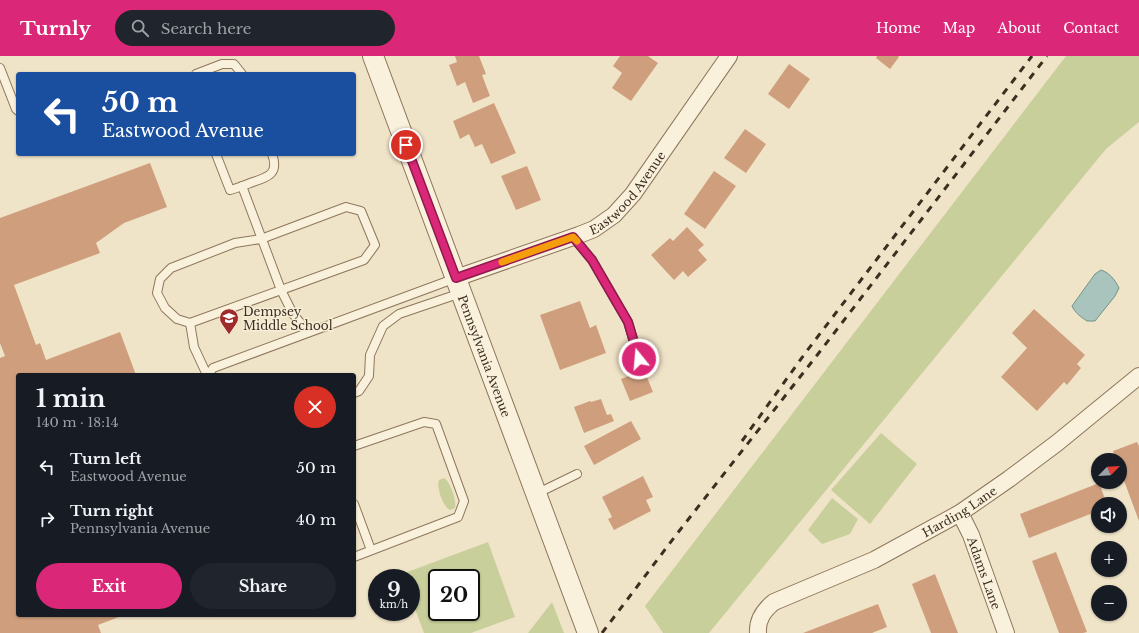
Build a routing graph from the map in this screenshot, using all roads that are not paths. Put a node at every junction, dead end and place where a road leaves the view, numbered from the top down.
1 (373, 56) edge
2 (729, 56) edge
3 (0, 68) edge
4 (201, 72) edge
5 (240, 72) edge
6 (16, 109) edge
7 (217, 156) edge
8 (273, 156) edge
9 (242, 186) junction
10 (573, 237) junction
11 (262, 239) junction
12 (458, 285) junction
13 (281, 290) junction
14 (190, 323) junction
15 (308, 332) junction
16 (639, 359) dead end
17 (206, 373) edge
18 (209, 373) edge
19 (1139, 376) edge
20 (356, 392) edge
21 (356, 445) edge
22 (577, 474) dead end
23 (536, 494) junction
24 (356, 509) edge
25 (960, 513) junction
26 (371, 550) junction
27 (356, 556) edge
28 (588, 633) edge
29 (758, 633) edge
30 (1006, 633) edge

1 - 12 street, Pennsylvania Avenue
2 - 10 street, Eastwood Avenue
3 - 6 lane
4 - 5 lane
7 - 9 lane
8 - 9 lane
9 - 11 lane
10 - 12 street, Eastwood Avenue
10 - 16 lane
11 - 13 lane
11 - 13 lane
11 - 14 lane
12 - 15 lane
12 - 20 lane
12 - 23 street, Pennsylvania Avenue
13 - 14 lane
13 - 15 lane
14 - 17 lane
15 - 18 lane
19 - 25 street, Harding Lane
21 - 26 lane
22 - 23 lane
23 - 28 street, Pennsylvania Avenue
24 - 26 lane
25 - 29 street, Harding Lane
25 - 30 street, Adams Lane
26 - 27 lane

